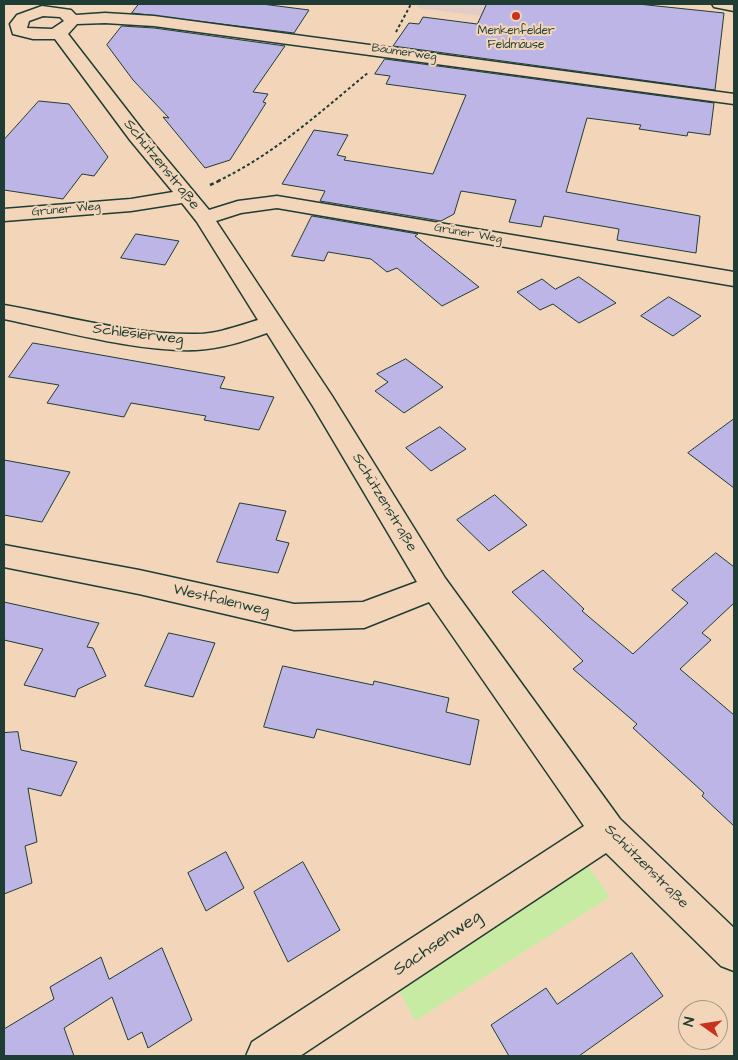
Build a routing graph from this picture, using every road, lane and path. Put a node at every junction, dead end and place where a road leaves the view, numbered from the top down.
1 (411, 4) edge
2 (720, 4) edge
3 (734, 6) edge
4 (38, 8) edge
5 (65, 26) junction
6 (12, 31) edge
7 (386, 50) junction
8 (734, 99) edge
9 (188, 196) junction
10 (4, 215) edge
11 (204, 218) junction
12 (734, 279) edge
13 (4, 312) edge
14 (272, 323) junction
15 (4, 556) edge
16 (435, 588) junction
17 (608, 831) junction
18 (734, 953) edge
19 (266, 1056) edge

1 - 7 path
2 - 3 street
4 - 5 street
4 - 6 street
5 - 6 street
5 - 7 street, Bäumerweg
5 - 9 street, Schützenstraße
7 - 8 street, Bäumerweg
7 - 9 path
9 - 10 street, Grüner Weg
9 - 11 street, Schützenstraße
11 - 12 street, Grüner Weg
11 - 14 street, Schützenstraße
13 - 14 street, Schlesierweg
14 - 16 street, Schützenstraße
15 - 16 street, Westfalenweg
16 - 17 street, Schützenstraße
17 - 18 street, Schützenstraße
17 - 19 street, Sachsenweg

